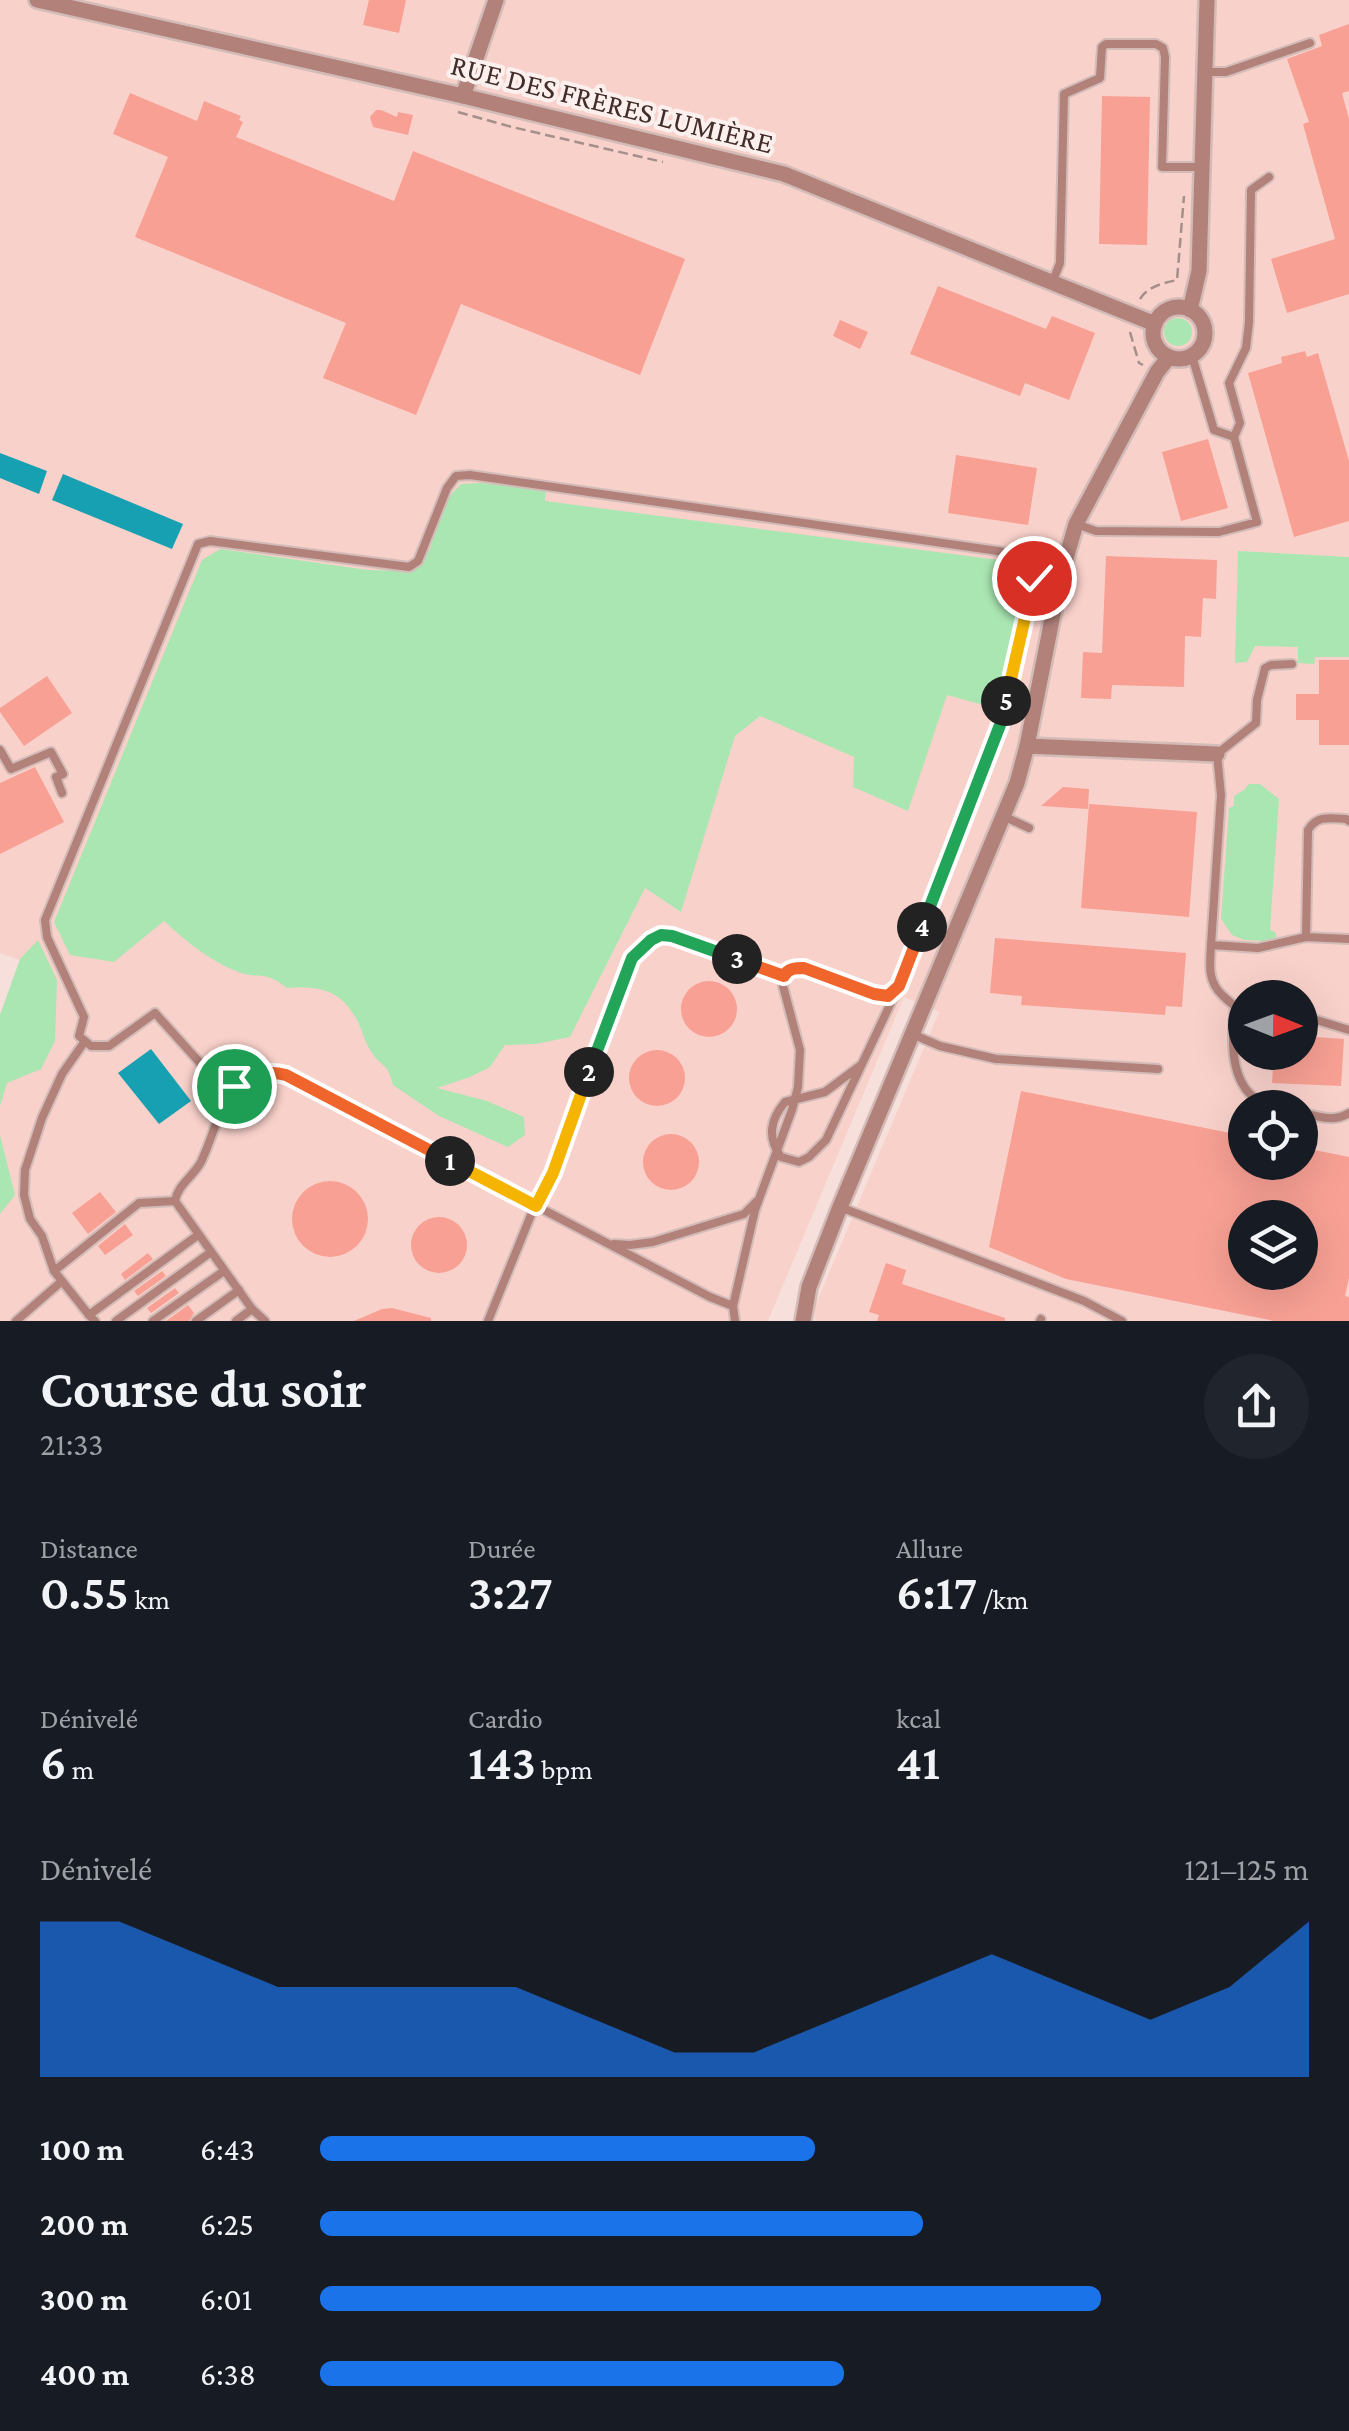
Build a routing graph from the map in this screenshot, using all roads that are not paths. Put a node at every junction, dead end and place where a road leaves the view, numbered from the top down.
1 (37, 0) edge
2 (496, 0) edge
3 (1208, 0) edge
4 (1310, 43) dead end
5 (1205, 72) junction
6 (460, 104) junction
7 (1202, 168) junction
8 (1269, 177) dead end
9 (1052, 282) junction
10 (1190, 310) junction
11 (1155, 324) junction
12 (1192, 356) junction
13 (1169, 357) junction
14 (1234, 437) junction
15 (1076, 524) junction
16 (1292, 664) dead end
17 (1026, 746) junction
18 (0, 750) edge
19 (1217, 754) junction
20 (62, 793) dead end
21 (1003, 816) junction
22 (1349, 821) edge
23 (1028, 828) dead end
24 (1306, 938) junction
25 (1349, 940) edge
26 (1211, 945) junction
27 (784, 976) junction
28 (899, 986) junction
29 (1228, 1001) edge
30 (1318, 1021) edge
31 (1349, 1030) edge
32 (912, 1034) junction
33 (86, 1042) junction
34 (861, 1065) junction
35 (1158, 1070) dead end
36 (229, 1094) junction
37 (795, 1100) junction
38 (1349, 1113) edge
39 (1318, 1117) edge
40 (777, 1152) junction
41 (759, 1198) junction
42 (175, 1202) junction
43 (536, 1206) junction
44 (840, 1207) junction
45 (198, 1234) junction
46 (610, 1243) junction
47 (210, 1252) junction
48 (54, 1271) junction
49 (224, 1271) junction
50 (62, 1280) junction
51 (238, 1290) junction
52 (733, 1306) junction
53 (252, 1309) junction
54 (92, 1318) edge
55 (16, 1321) edge
56 (116, 1321) edge
57 (154, 1321) edge
58 (196, 1321) edge
59 (236, 1321) edge
60 (265, 1321) edge
61 (488, 1321) edge
62 (735, 1321) edge
63 (803, 1321) edge
64 (1122, 1321) edge

1 - 6 street, RUE DES FRÈRES LUMIÈRE
2 - 6 street
3 - 5 street
4 - 5 lane
5 - 7 street
6 - 9 street, RUE DES FRÈRES LUMIÈRE
7 - 9 lane
7 - 10 street
8 - 14 lane
9 - 11 street, RUE DES FRÈRES LUMIÈRE
10 - 11 street
10 - 12 street
11 - 13 street
12 - 13 street
12 - 14 lane
13 - 15 street
14 - 15 lane
15 - 17 street
16 - 19 lane
17 - 19 street
17 - 21 street
18 - 20 lane
19 - 26 lane
21 - 23 lane
21 - 32 street
22 - 24 lane
24 - 25 lane
24 - 26 lane
26 - 29 lane
27 - 28 lane
27 - 37 lane
27 - 43 lane
28 - 33 lane
28 - 34 lane
30 - 31 lane
32 - 35 lane
32 - 44 street
33 - 36 lane
33 - 48 lane
34 - 37 lane
34 - 40 lane
36 - 42 lane
36 - 43 lane
37 - 40 lane
37 - 40 lane
38 - 39 lane
40 - 41 lane
41 - 46 lane
41 - 52 lane
42 - 45 lane
42 - 48 lane
43 - 46 lane
43 - 61 lane
44 - 63 street
44 - 64 lane
45 - 47 lane
45 - 54 lane
46 - 52 lane
47 - 49 lane
47 - 56 lane
48 - 50 lane
49 - 51 lane
49 - 57 lane
50 - 54 lane
50 - 55 lane
51 - 53 lane
51 - 58 lane
52 - 62 lane
53 - 59 lane
53 - 60 lane

